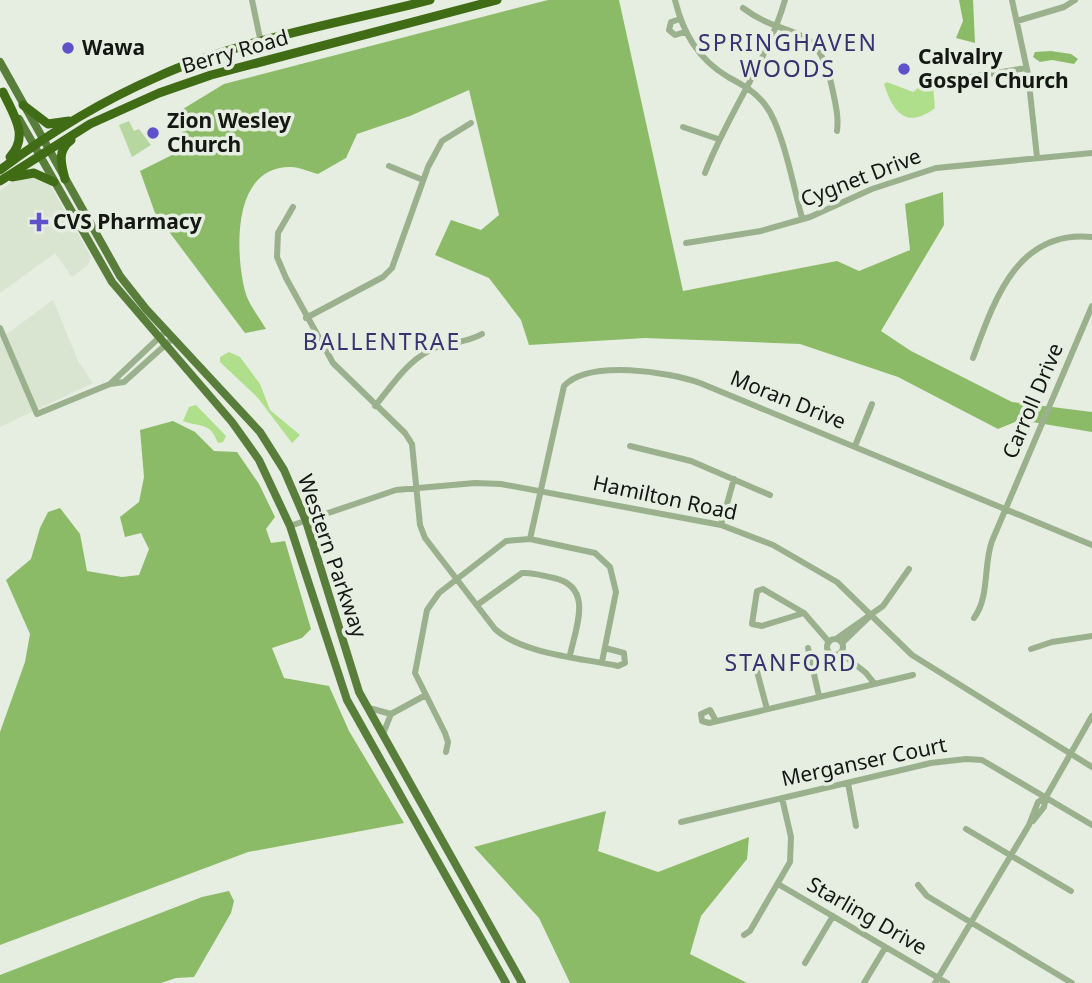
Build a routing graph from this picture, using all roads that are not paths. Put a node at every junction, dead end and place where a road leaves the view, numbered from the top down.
1 (252, 0) edge
2 (430, 0) edge
3 (675, 0) edge
4 (785, 0) edge
5 (1012, 0) edge
6 (1075, 0) edge
7 (492, 1) edge
8 (743, 8) dead end
9 (680, 19) junction
10 (1017, 21) junction
11 (778, 26) junction
12 (685, 32) junction
13 (261, 43) junction
14 (0, 62) edge
15 (1027, 68) junction
16 (947, 81) dead end
17 (747, 86) junction
18 (2, 89) edge
19 (23, 105) junction
20 (78, 119) junction
21 (471, 123) dead end
22 (90, 124) junction
23 (683, 127) dead end
24 (837, 131) dead end
25 (718, 138) junction
26 (43, 139) junction
27 (33, 145) junction
28 (48, 149) junction
29 (1092, 153) edge
30 (39, 155) junction
31 (1037, 157) junction
32 (389, 166) dead end
33 (0, 169) edge
34 (705, 173) dead end
35 (65, 179) junction
36 (423, 180) junction
37 (0, 181) edge
38 (54, 182) junction
39 (293, 207) dead end
40 (802, 219) junction
41 (1092, 237) edge
42 (687, 243) dead end
43 (1092, 306) edge
44 (306, 318) junction
45 (0, 328) edge
46 (169, 334) junction
47 (482, 334) dead end
48 (162, 342) junction
49 (973, 358) dead end
50 (872, 404) dead end
51 (375, 406) junction
52 (630, 446) dead end
53 (855, 446) junction
54 (734, 479) junction
55 (417, 489) junction
56 (540, 491) junction
57 (770, 495) dead end
58 (1006, 509) junction
59 (306, 521) junction
60 (722, 525) junction
61 (290, 526) junction
62 (530, 539) junction
63 (1092, 545) edge
64 (909, 569) dead end
65 (456, 579) junction
66 (477, 605) junction
67 (804, 613) junction
68 (870, 616) junction
69 (974, 618) dead end
70 (1092, 636) edge
71 (836, 641) junction
72 (605, 648) junction
73 (808, 648) dead end
74 (1031, 649) dead end
75 (841, 653) junction
76 (570, 655) junction
77 (602, 663) junction
78 (755, 664) dead end
79 (913, 675) dead end
80 (874, 683) junction
81 (424, 696) junction
82 (819, 696) junction
83 (368, 708) junction
84 (767, 709) junction
85 (391, 714) junction
86 (1092, 716) edge
87 (716, 721) dead end
88 (383, 734) junction
89 (446, 752) dead end
90 (1072, 755) junction
91 (1092, 767) edge
92 (848, 783) junction
93 (1046, 797) junction
94 (782, 798) junction
95 (681, 821) dead end
96 (1092, 825) edge
97 (856, 826) dead end
98 (966, 829) dead end
99 (1010, 856) junction
100 (778, 884) junction
101 (918, 885) dead end
102 (469, 888) junction
103 (1071, 891) dead end
104 (455, 897) junction
105 (833, 916) junction
106 (971, 921) junction
107 (744, 935) dead end
108 (885, 948) junction
109 (805, 963) dead end
110 (936, 980) edge
111 (506, 983) edge
112 (522, 983) edge
113 (864, 983) edge
114 (947, 983) edge
115 (1072, 983) edge

1 - 13 street
2 - 13 highway, Berry Road
3 - 9 street
4 - 11 street
5 - 10 street
6 - 10 street
7 - 22 highway, Berry Road
8 - 11 street
9 - 12 street
9 - 12 street
10 - 15 street
11 - 17 street
11 - 24 street
12 - 17 street
13 - 20 highway, Berry Road
14 - 19 main road, Western Parkway
15 - 16 street
15 - 31 street
17 - 25 street
17 - 40 street
18 - 27 main road, Western Parkway
18 - 33 highway
19 - 20 highway
19 - 26 main road, Western Parkway
20 - 26 highway, Berry Road
21 - 36 street
22 - 28 highway, Berry Road
22 - 35 highway
23 - 25 street
25 - 34 street
26 - 27 highway, Berry Road
26 - 28 main road, Western Parkway
27 - 30 main road, Western Parkway
27 - 33 highway, Berry Road
28 - 30 highway, Berry Road
28 - 35 main road, Western Parkway
29 - 31 street, Cygnet Drive
30 - 37 highway, Berry Road
30 - 38 main road, Western Parkway
31 - 40 street, Cygnet Drive
32 - 36 street
35 - 46 main road, Western Parkway
36 - 44 street
37 - 38 highway
38 - 48 main road, Western Parkway
39 - 44 street
40 - 42 street, Cygnet Drive
41 - 49 street
43 - 58 street, Carroll Drive
44 - 51 street
45 - 48 street
46 - 48 street
46 - 59 main road, Western Parkway
47 - 51 street
48 - 61 main road, Western Parkway
50 - 53 street
51 - 55 street
52 - 54 street
53 - 56 street, Moran Drive
53 - 58 street, Moran Drive
54 - 57 street
54 - 60 street
55 - 56 street, Hamilton Road
55 - 59 street, Hamilton Road
55 - 65 street
56 - 60 street, Hamilton Road
56 - 62 street
58 - 63 street, Moran Drive
58 - 69 street, Carroll Drive
59 - 61 street, Hamilton Road
59 - 83 main road, Western Parkway
60 - 68 street, Hamilton Road
61 - 104 main road, Western Parkway
62 - 65 street
62 - 72 street
64 - 68 street
65 - 66 street
65 - 81 street
66 - 76 street
66 - 76 street
67 - 67 street
67 - 71 street
68 - 71 street
68 - 90 street, Hamilton Road
70 - 74 street
71 - 75 street
71 - 75 street
72 - 77 street
72 - 77 street
73 - 82 street
75 - 80 street
76 - 77 street
78 - 84 street
79 - 80 street
80 - 82 street
81 - 85 street
81 - 89 street
82 - 84 street
83 - 85 street
83 - 88 main road, Western Parkway
84 - 87 street
85 - 88 street
86 - 90 street
88 - 102 main road, Western Parkway
90 - 91 street, Hamilton Road
90 - 93 street
92 - 93 street, Merganser Court
92 - 94 street, Merganser Court
92 - 97 street
93 - 96 street, Merganser Court
93 - 99 street
94 - 95 street, Merganser Court
94 - 100 street
98 - 99 street
99 - 103 street
99 - 106 street
100 - 105 street, Starling Drive
100 - 107 street
101 - 106 street
102 - 104 main road
102 - 112 main road, Western Parkway
104 - 111 main road, Western Parkway
105 - 108 street, Starling Drive
105 - 109 street
106 - 110 street
106 - 115 street
108 - 110 street, Starling Drive
108 - 113 street
110 - 114 street, Starling Drive

